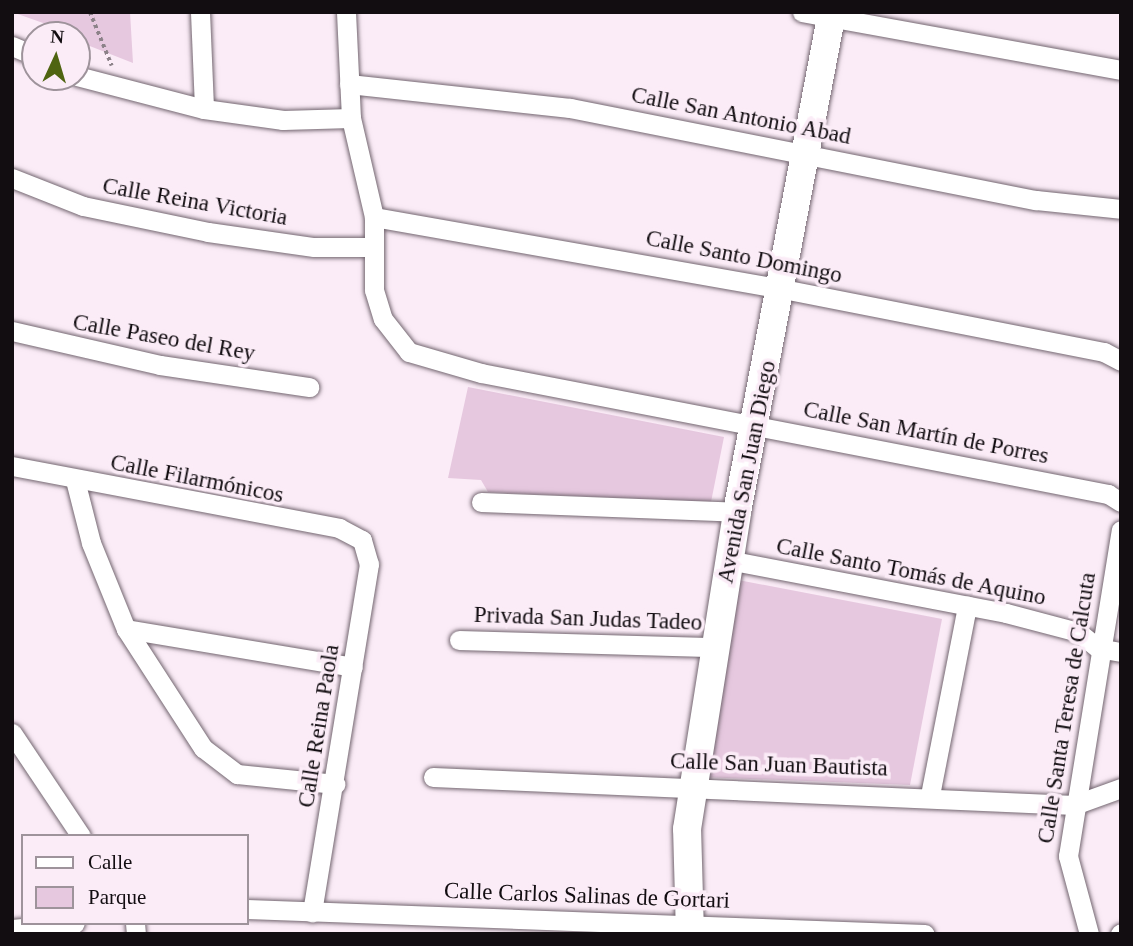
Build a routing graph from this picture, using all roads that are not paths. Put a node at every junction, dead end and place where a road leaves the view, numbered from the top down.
1 (200, 12) edge
2 (346, 12) edge
3 (802, 12) edge
4 (831, 15) edge
5 (1121, 70) edge
6 (91, 80) edge
7 (349, 84) junction
8 (204, 109) junction
9 (351, 118) junction
10 (808, 153) junction
11 (12, 178) edge
12 (1121, 209) edge
13 (374, 217) junction
14 (374, 247) junction
15 (783, 289) junction
16 (12, 331) edge
17 (1115, 354) edge
18 (309, 387) dead end
19 (755, 425) junction
20 (12, 466) edge
21 (75, 480) junction
22 (481, 502) dead end
23 (1121, 502) edge
24 (737, 512) junction
25 (1121, 530) edge
26 (366, 548) joint
27 (728, 560) junction
28 (967, 606) junction
29 (126, 629) junction
30 (459, 640) dead end
31 (716, 647) junction
32 (1098, 648) junction
33 (1121, 652) edge
34 (353, 667) junction
35 (14, 740) edge
36 (433, 777) dead end
37 (335, 784) junction
38 (695, 786) junction
39 (1121, 788) edge
40 (930, 795) junction
41 (1074, 805) junction
42 (80, 834) edge
43 (248, 909) edge
44 (313, 912) junction
45 (54, 925) edge
46 (544, 927) edge
47 (12, 929) edge
48 (689, 929) edge
49 (925, 934) edge
50 (1089, 934) edge

1 - 8 street
2 - 7 street, Calle San Martín de Porres
3 - 4 street
4 - 5 street
4 - 10 street, Avenida San Juan Diego
6 - 8 street
7 - 9 street, Calle San Martín de Porres
7 - 10 street, Calle San Antonio Abad
8 - 9 street
9 - 13 street, Calle San Martín de Porres
10 - 12 street, Calle San Antonio Abad
10 - 15 street, Avenida San Juan Diego
11 - 14 street, Calle Reina Victoria
13 - 14 street, Calle San Martín de Porres
13 - 15 street, Calle Santo Domingo
14 - 19 street, Calle San Martín de Porres
15 - 17 street, Calle Santo Domingo
15 - 19 street, Avenida San Juan Diego
16 - 18 street, Calle Paseo del Rey
19 - 23 street, Calle San Martín de Porres
19 - 24 street, Avenida San Juan Diego
20 - 21 street, Calle Filarmónicos
21 - 26 street, Calle Filarmónicos
21 - 29 street
22 - 24 street
24 - 27 street, Avenida San Juan Diego
25 - 32 street, Calle Santa Teresa de Calcuta
26 - 34 street, Calle Reina Paola
27 - 28 street, Calle Santo Tomás de Aquino
27 - 31 street, Avenida San Juan Diego
28 - 32 street, Calle Santo Tomás de Aquino
28 - 40 street
29 - 34 street
29 - 37 street
30 - 31 street, Privada San Judas Tadeo
31 - 38 street, Avenida San Juan Diego
32 - 33 street, Calle Santo Tomás de Aquino
32 - 41 street, Calle Santa Teresa de Calcuta
34 - 37 street, Calle Reina Paola
35 - 42 street
36 - 38 street, Calle San Juan Bautista
37 - 44 street, Calle Reina Paola
38 - 40 street, Calle San Juan Bautista
38 - 48 street, Avenida San Juan Diego
39 - 41 street, Calle San Juan Bautista
40 - 41 street, Calle San Juan Bautista
41 - 50 street, Calle Santa Teresa de Calcuta
43 - 44 street, Calle Carlos Salinas de Gortari
44 - 46 street, Calle Carlos Salinas de Gortari
45 - 47 street
46 - 48 street, Calle Carlos Salinas de Gortari
48 - 49 street, Calle Carlos Salinas de Gortari

